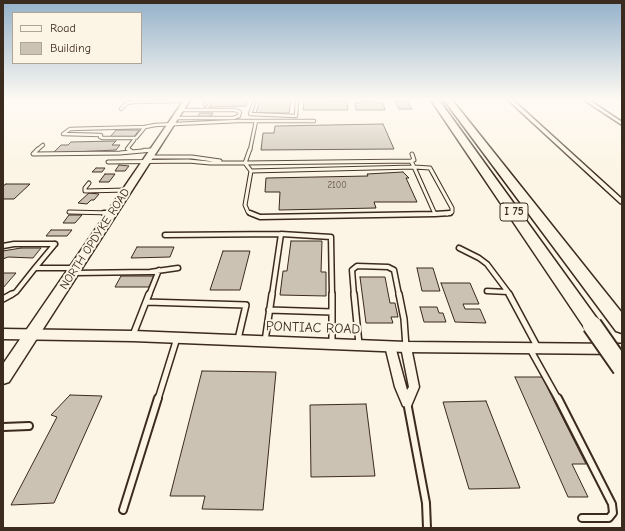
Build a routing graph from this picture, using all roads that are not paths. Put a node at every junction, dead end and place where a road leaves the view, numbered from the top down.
1 (155, 125) edge
2 (170, 125) edge
3 (255, 125) edge
4 (453, 125) edge
5 (467, 125) edge
6 (537, 125) edge
7 (145, 127) junction
8 (107, 129) junction
9 (101, 135) junction
10 (134, 140) dead end
11 (43, 145) dead end
12 (132, 151) junction
13 (412, 154) dead end
14 (149, 156) junction
15 (411, 161) junction
16 (108, 162) dead end
17 (224, 162) junction
18 (245, 163) junction
19 (414, 167) junction
20 (251, 171) junction
21 (89, 183) dead end
22 (127, 190) junction
23 (622, 202) edge
24 (69, 212) dead end
25 (112, 213) junction
26 (435, 214) junction
27 (281, 234) junction
28 (165, 235) dead end
29 (3, 246) edge
30 (459, 248) dead end
31 (35, 268) junction
32 (178, 268) dead end
33 (159, 270) junction
34 (74, 271) junction
35 (487, 291) dead end
36 (508, 292) junction
37 (3, 299) edge
38 (146, 302) junction
39 (270, 310) junction
40 (332, 312) junction
41 (622, 326) edge
42 (3, 334) edge
43 (32, 335) junction
44 (133, 336) junction
45 (177, 338) junction
46 (238, 340) junction
47 (265, 341) junction
48 (332, 344) junction
49 (359, 345) junction
50 (390, 346) junction
51 (406, 347) junction
52 (534, 348) junction
53 (622, 349) edge
54 (622, 368) edge
55 (3, 377) edge
56 (407, 402) junction
57 (29, 426) dead end
58 (3, 427) edge
59 (123, 510) dead end
60 (582, 518) dead end
61 (427, 528) edge

1 - 7 lane
2 - 14 main road, NORTH OPDYKE ROAD
3 - 18 lane
4 - 54 highway, I 75, bridge
5 - 41 highway, I 75
6 - 23 street
7 - 8 lane
7 - 9 lane
8 - 9 lane
8 - 9 lane
10 - 12 lane
11 - 12 lane
12 - 14 lane
13 - 15 lane
14 - 16 lane
14 - 17 lane
14 - 17 lane
14 - 22 main road, NORTH OPDYKE ROAD
15 - 18 lane
15 - 19 lane
17 - 18 lane
18 - 20 lane
19 - 20 lane
19 - 26 lane
19 - 26 lane
20 - 26 lane
21 - 22 lane
22 - 25 main road, NORTH OPDYKE ROAD
24 - 25 lane
25 - 34 main road, NORTH OPDYKE ROAD
27 - 28 lane
27 - 39 lane
27 - 40 lane
29 - 31 lane
30 - 36 lane
31 - 34 lane
31 - 37 lane
32 - 33 lane
33 - 34 lane
33 - 38 lane
34 - 43 main road, NORTH OPDYKE ROAD
35 - 36 lane
36 - 52 lane
38 - 44 lane
38 - 46 lane
39 - 40 lane
39 - 47 lane
40 - 48 lane
42 - 43 street, PONTIAC ROAD
43 - 44 street, PONTIAC ROAD
43 - 55 main road, NORTH OPDYKE ROAD
44 - 45 street, PONTIAC ROAD
45 - 46 street, PONTIAC ROAD
45 - 59 lane
46 - 47 street, PONTIAC ROAD
47 - 48 street, PONTIAC ROAD
48 - 49 street, PONTIAC ROAD
49 - 50 street, PONTIAC ROAD
49 - 51 lane
50 - 51 street, PONTIAC ROAD
50 - 56 street
51 - 52 street, PONTIAC ROAD
51 - 56 street
52 - 53 street, PONTIAC ROAD
52 - 60 lane
56 - 61 lane
57 - 58 lane

